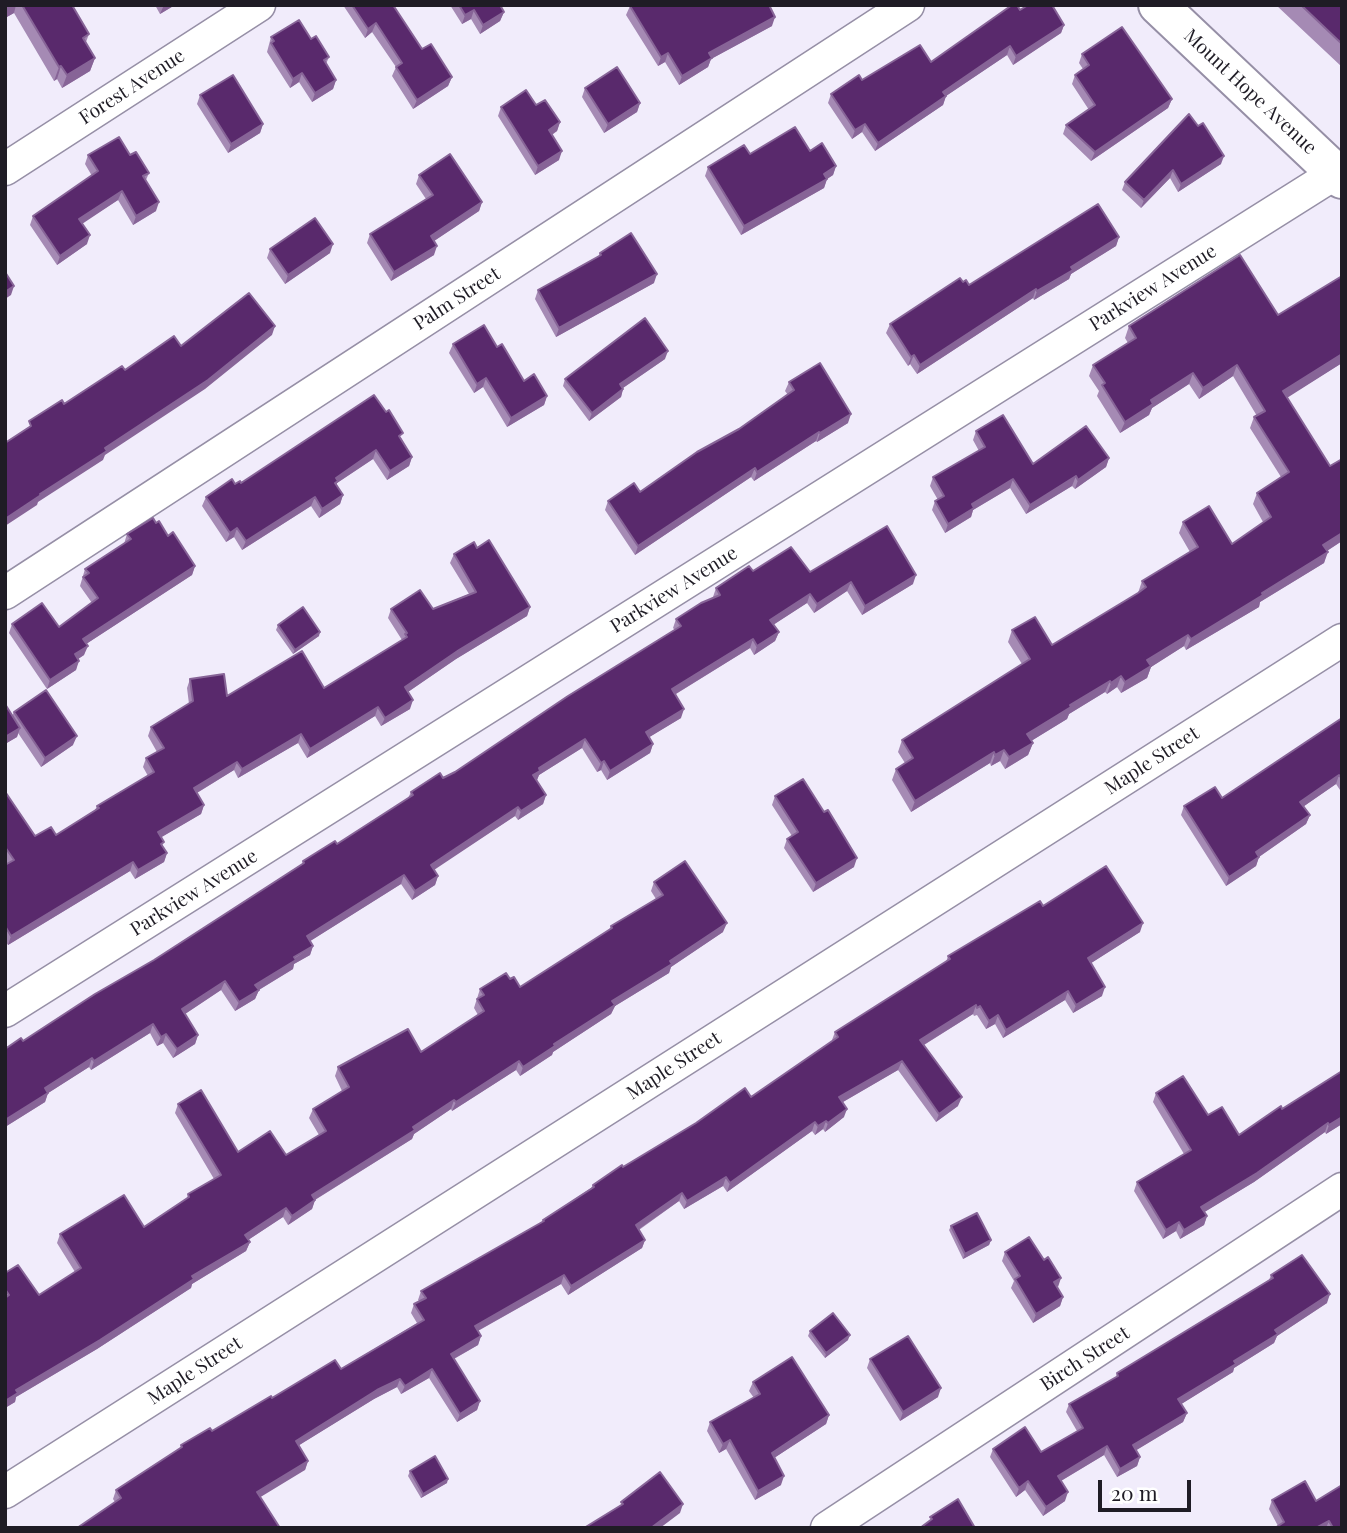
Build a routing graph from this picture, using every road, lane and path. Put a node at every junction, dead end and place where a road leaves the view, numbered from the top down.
1 (259, 5) edge
2 (908, 5) edge
3 (1158, 5) edge
4 (5, 169) edge
5 (1340, 174) edge
6 (5, 593) edge
7 (1342, 640) edge
8 (5, 1012) edge
9 (1342, 1189) edge
10 (5, 1492) edge
11 (827, 1528) edge

1 - 4 street, Forest Avenue
2 - 6 street, Palm Street
3 - 5 street, Mount Hope Avenue
5 - 8 street, Parkview Avenue
7 - 10 street, Maple Street
9 - 11 street, Birch Street

